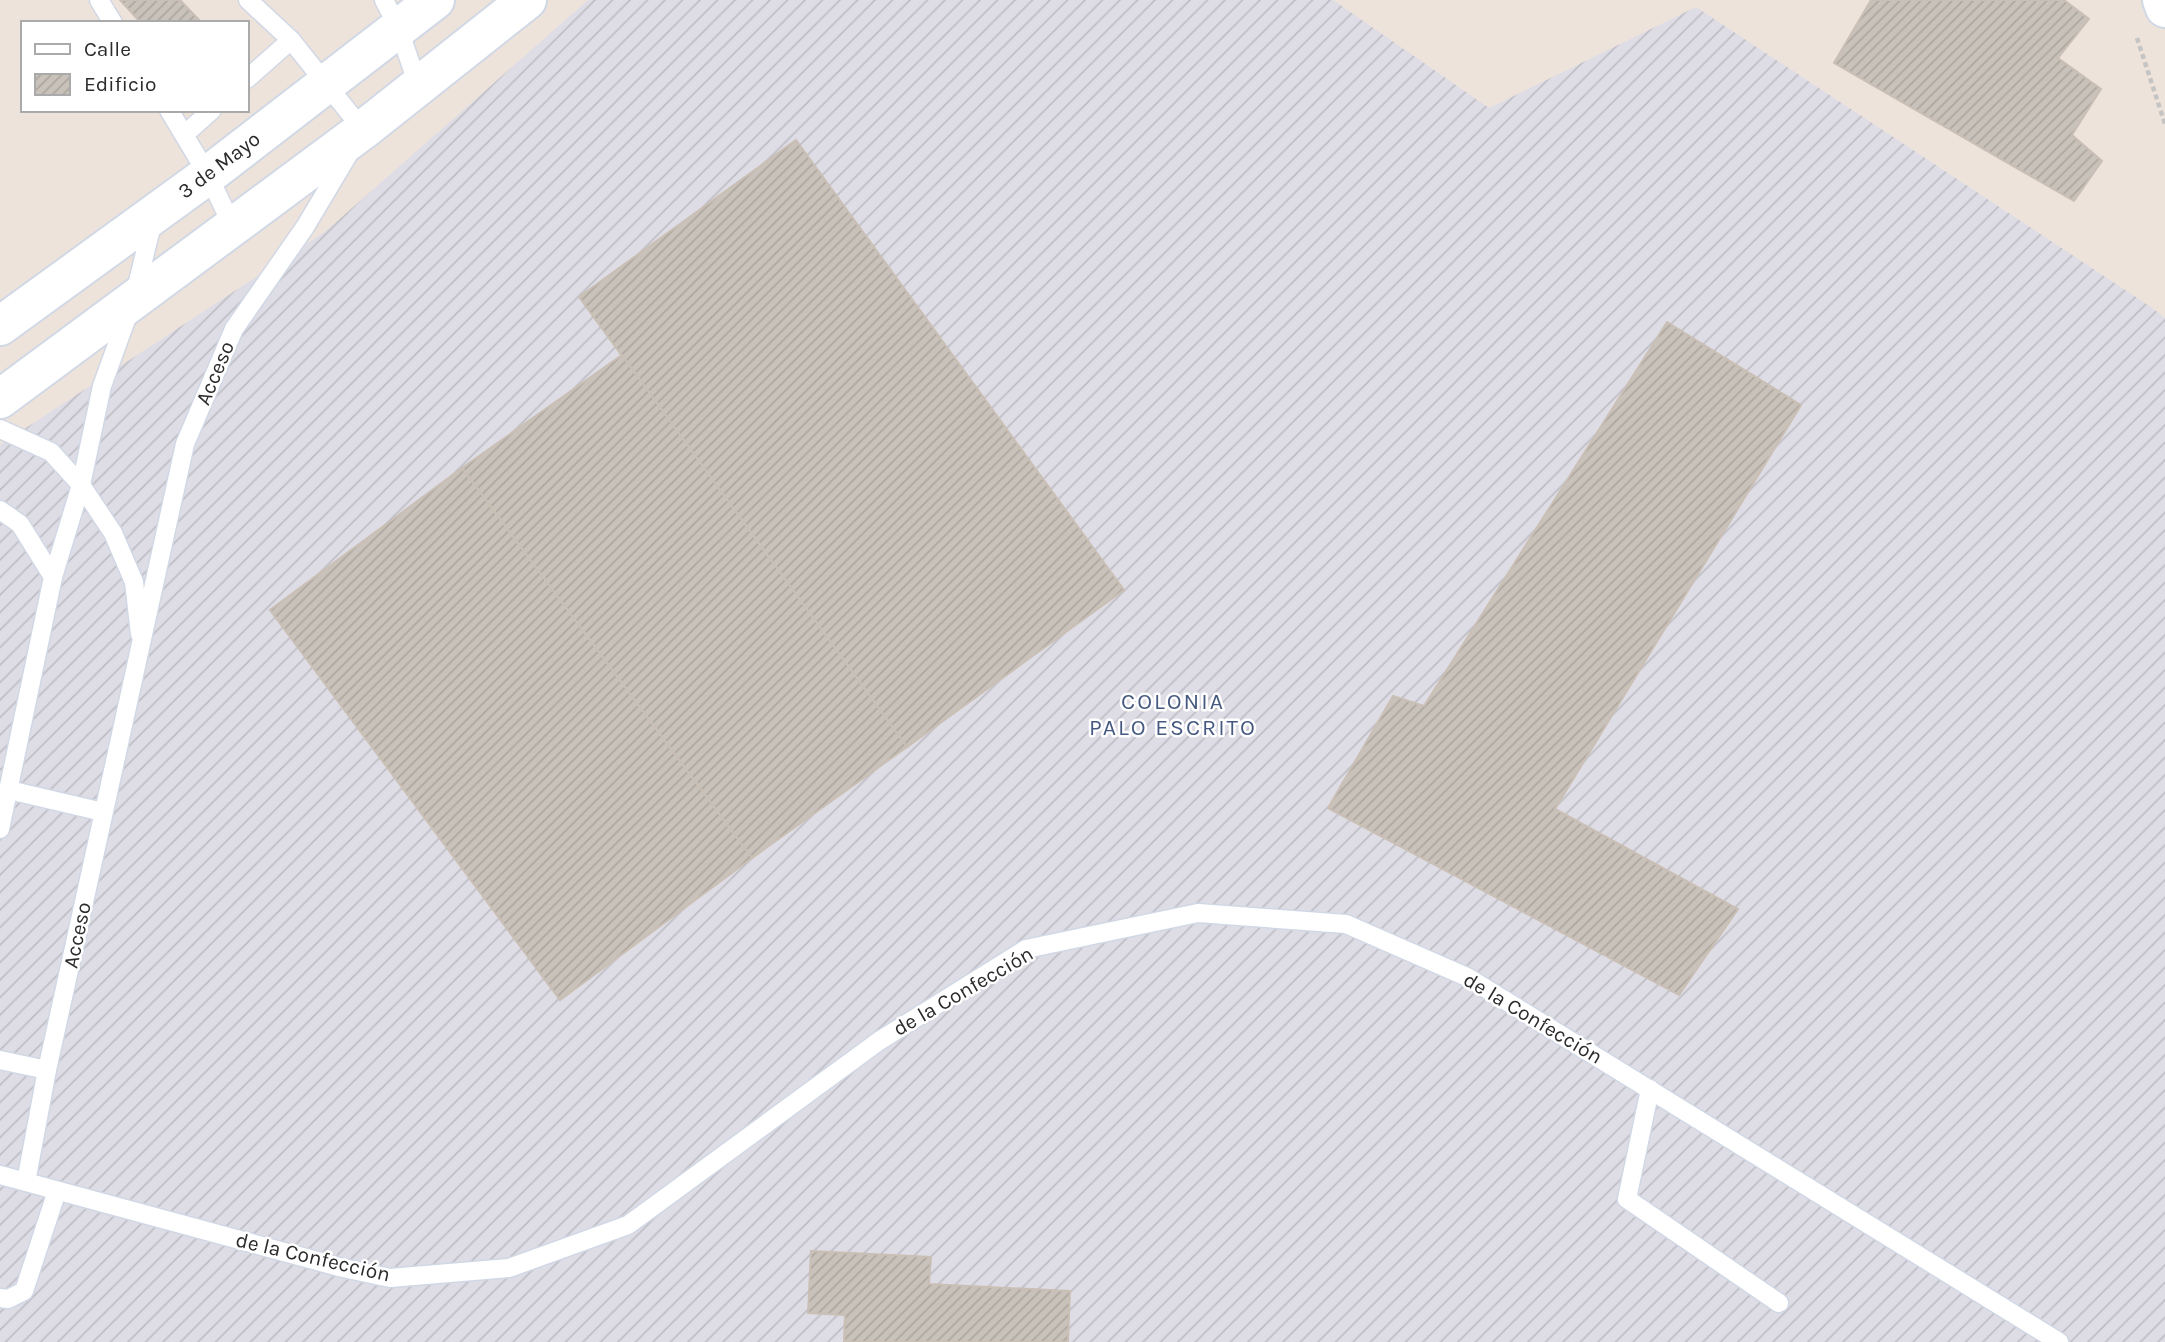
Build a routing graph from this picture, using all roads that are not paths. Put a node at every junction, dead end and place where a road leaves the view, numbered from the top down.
1 (99, 0) edge
2 (248, 0) edge
3 (435, 0) edge
4 (527, 0) edge
5 (2162, 0) edge
6 (2165, 8) edge
7 (391, 13) edge
8 (112, 21) edge
9 (291, 40) junction
10 (248, 78) edge
11 (327, 83) junction
12 (418, 85) junction
13 (170, 112) edge
14 (210, 112) edge
15 (363, 130) junction
16 (184, 135) junction
17 (208, 175) junction
18 (154, 213) junction
19 (232, 225) junction
20 (134, 298) junction
21 (0, 326) edge
22 (0, 399) edge
23 (0, 429) edge
24 (81, 485) junction
25 (0, 510) edge
26 (53, 577) junction
27 (141, 648) junction
28 (9, 790) junction
29 (103, 811) junction
30 (0, 829) edge
31 (0, 1060) edge
32 (47, 1070) junction
33 (1650, 1089) junction
34 (0, 1175) edge
35 (26, 1182) junction
36 (57, 1191) junction
37 (0, 1298) edge
38 (1779, 1303) dead end
39 (2059, 1342) edge

1 - 8 lane
2 - 9 lane
3 - 7 main road, 3 de Mayo
4 - 12 main road
5 - 6 main road
7 - 11 main road, 3 de Mayo
7 - 12 lane
9 - 10 lane
9 - 11 lane
11 - 15 lane
11 - 17 main road, 3 de Mayo
12 - 15 main road
13 - 16 lane
14 - 16 lane
15 - 19 main road
15 - 27 lane, Acceso
16 - 17 lane
17 - 18 main road, 3 de Mayo
17 - 19 lane
18 - 20 lane
18 - 21 main road, 3 de Mayo
19 - 20 main road
20 - 22 main road
20 - 24 lane
23 - 24 lane, Acceso
24 - 26 lane
24 - 27 lane, Acceso
25 - 26 lane
26 - 28 lane
27 - 29 lane, Acceso
28 - 29 lane
28 - 30 lane
29 - 32 lane, Acceso
31 - 32 lane
32 - 35 lane, Acceso
33 - 36 lane, de la Confección
33 - 38 lane
33 - 39 lane, de la Confección
34 - 35 lane, de la Confección
35 - 36 lane, de la Confección
36 - 37 lane

